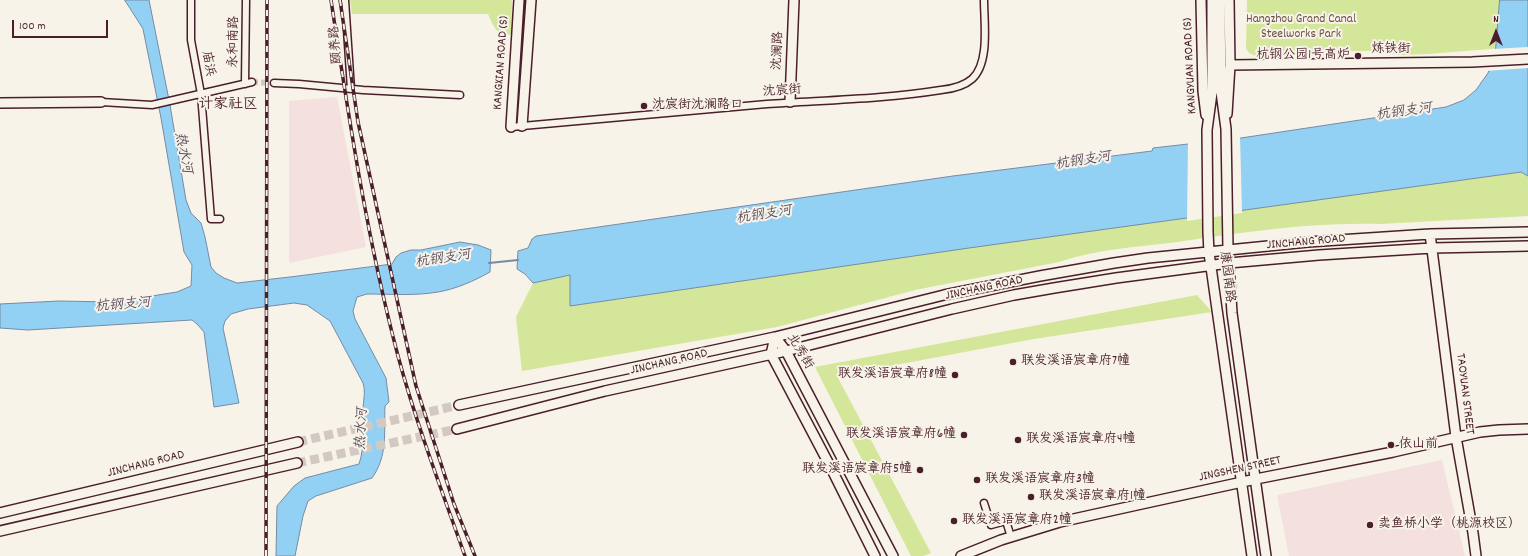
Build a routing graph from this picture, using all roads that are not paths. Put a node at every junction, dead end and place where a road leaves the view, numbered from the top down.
1 (191, 0) edge
2 (246, 0) edge
3 (345, 0) edge
4 (519, 0) edge
5 (531, 0) edge
6 (794, 0) edge
7 (984, 0) edge
8 (1201, 0) edge
9 (1212, 0) edge
10 (1220, 0) edge
11 (1229, 0) edge
12 (1528, 59) edge
13 (1230, 65) junction
14 (274, 84) tunnel mouth
15 (351, 89) junction
16 (201, 94) junction
17 (460, 95) dead end
18 (101, 102) joint
19 (790, 102) junction
20 (0, 103) edge
21 (522, 126) junction
22 (511, 127) joint
23 (1226, 129) junction
24 (1208, 130) junction
25 (220, 219) dead end
26 (1528, 232) edge
27 (1430, 234) junction
28 (1528, 246) edge
29 (1432, 248) junction
30 (1228, 249) junction
31 (1209, 253) junction
32 (1229, 263) junction
33 (1211, 266) junction
34 (775, 336) junction
35 (786, 351) junction
36 (771, 354) junction
37 (458, 404) tunnel mouth
38 (457, 429) tunnel mouth
39 (1528, 429) edge
40 (1456, 438) junction
41 (298, 442) tunnel mouth
42 (297, 463) tunnel mouth
43 (1256, 479) junction
44 (1242, 482) junction
45 (984, 503) dead end
46 (0, 513) edge
47 (0, 531) edge
48 (1011, 537) junction
49 (875, 556) edge
50 (893, 556) edge
51 (961, 556) edge
52 (1252, 556) edge
53 (1266, 556) edge
54 (1476, 556) edge

1 - 16 street, 庙浜
2 - 16 street, 永和南路
3 - 15 street, 颐养路
4 - 22 main road, KANGXIAN ROAD (S)
5 - 21 main road, KANGXIAN ROAD (S)
6 - 19 main road, 沈澜路
7 - 19 street, 沈宸街
8 - 24 main road, KANGYUAN ROAD (S)
9 - 24 main road, 康园南路
10 - 23 main road, 康园南路
11 - 13 main road
12 - 13 main road, 炼铁街
13 - 23 main road
14 - 15 street
15 - 17 street
16 - 18 street
16 - 25 street, 庙浜
18 - 20 main road
19 - 21 street, 沈宸街
21 - 22 street, 沈宸街
23 - 30 main road, 康园南路
24 - 31 main road, 康园南路
26 - 27 main road, JINCHANG ROAD
27 - 29 main road, TAOYUAN STREET
27 - 30 main road, JINCHANG ROAD
28 - 29 main road, JINCHANG ROAD
29 - 32 main road, JINCHANG ROAD
29 - 40 main road, TAOYUAN STREET
30 - 31 main road, JINCHANG ROAD
30 - 32 main road, 康园南路
31 - 33 main road, 康园南路
31 - 34 main road, JINCHANG ROAD
32 - 33 main road, JINCHANG ROAD
32 - 43 main road, 康园南路
33 - 35 main road, JINCHANG ROAD
33 - 44 main road, 康园南路
34 - 35 main road, 北秀街
34 - 36 main road, 北秀街
34 - 37 main road, JINCHANG ROAD
35 - 36 main road, JINCHANG ROAD
35 - 50 main road, 北秀街
36 - 38 main road, JINCHANG ROAD
36 - 49 main road, 北秀街
39 - 40 main road, JINGSHEN STREET
40 - 43 main road, JINGSHEN STREET
40 - 54 main road, TAOYUAN STREET
41 - 46 main road, JINCHANG ROAD
42 - 47 main road
43 - 44 main road, JINGSHEN STREET
43 - 53 main road, 康园南路
44 - 48 main road, JINGSHEN STREET
44 - 52 main road, 康园南路
45 - 48 street
48 - 51 main road, JINGSHEN STREET

